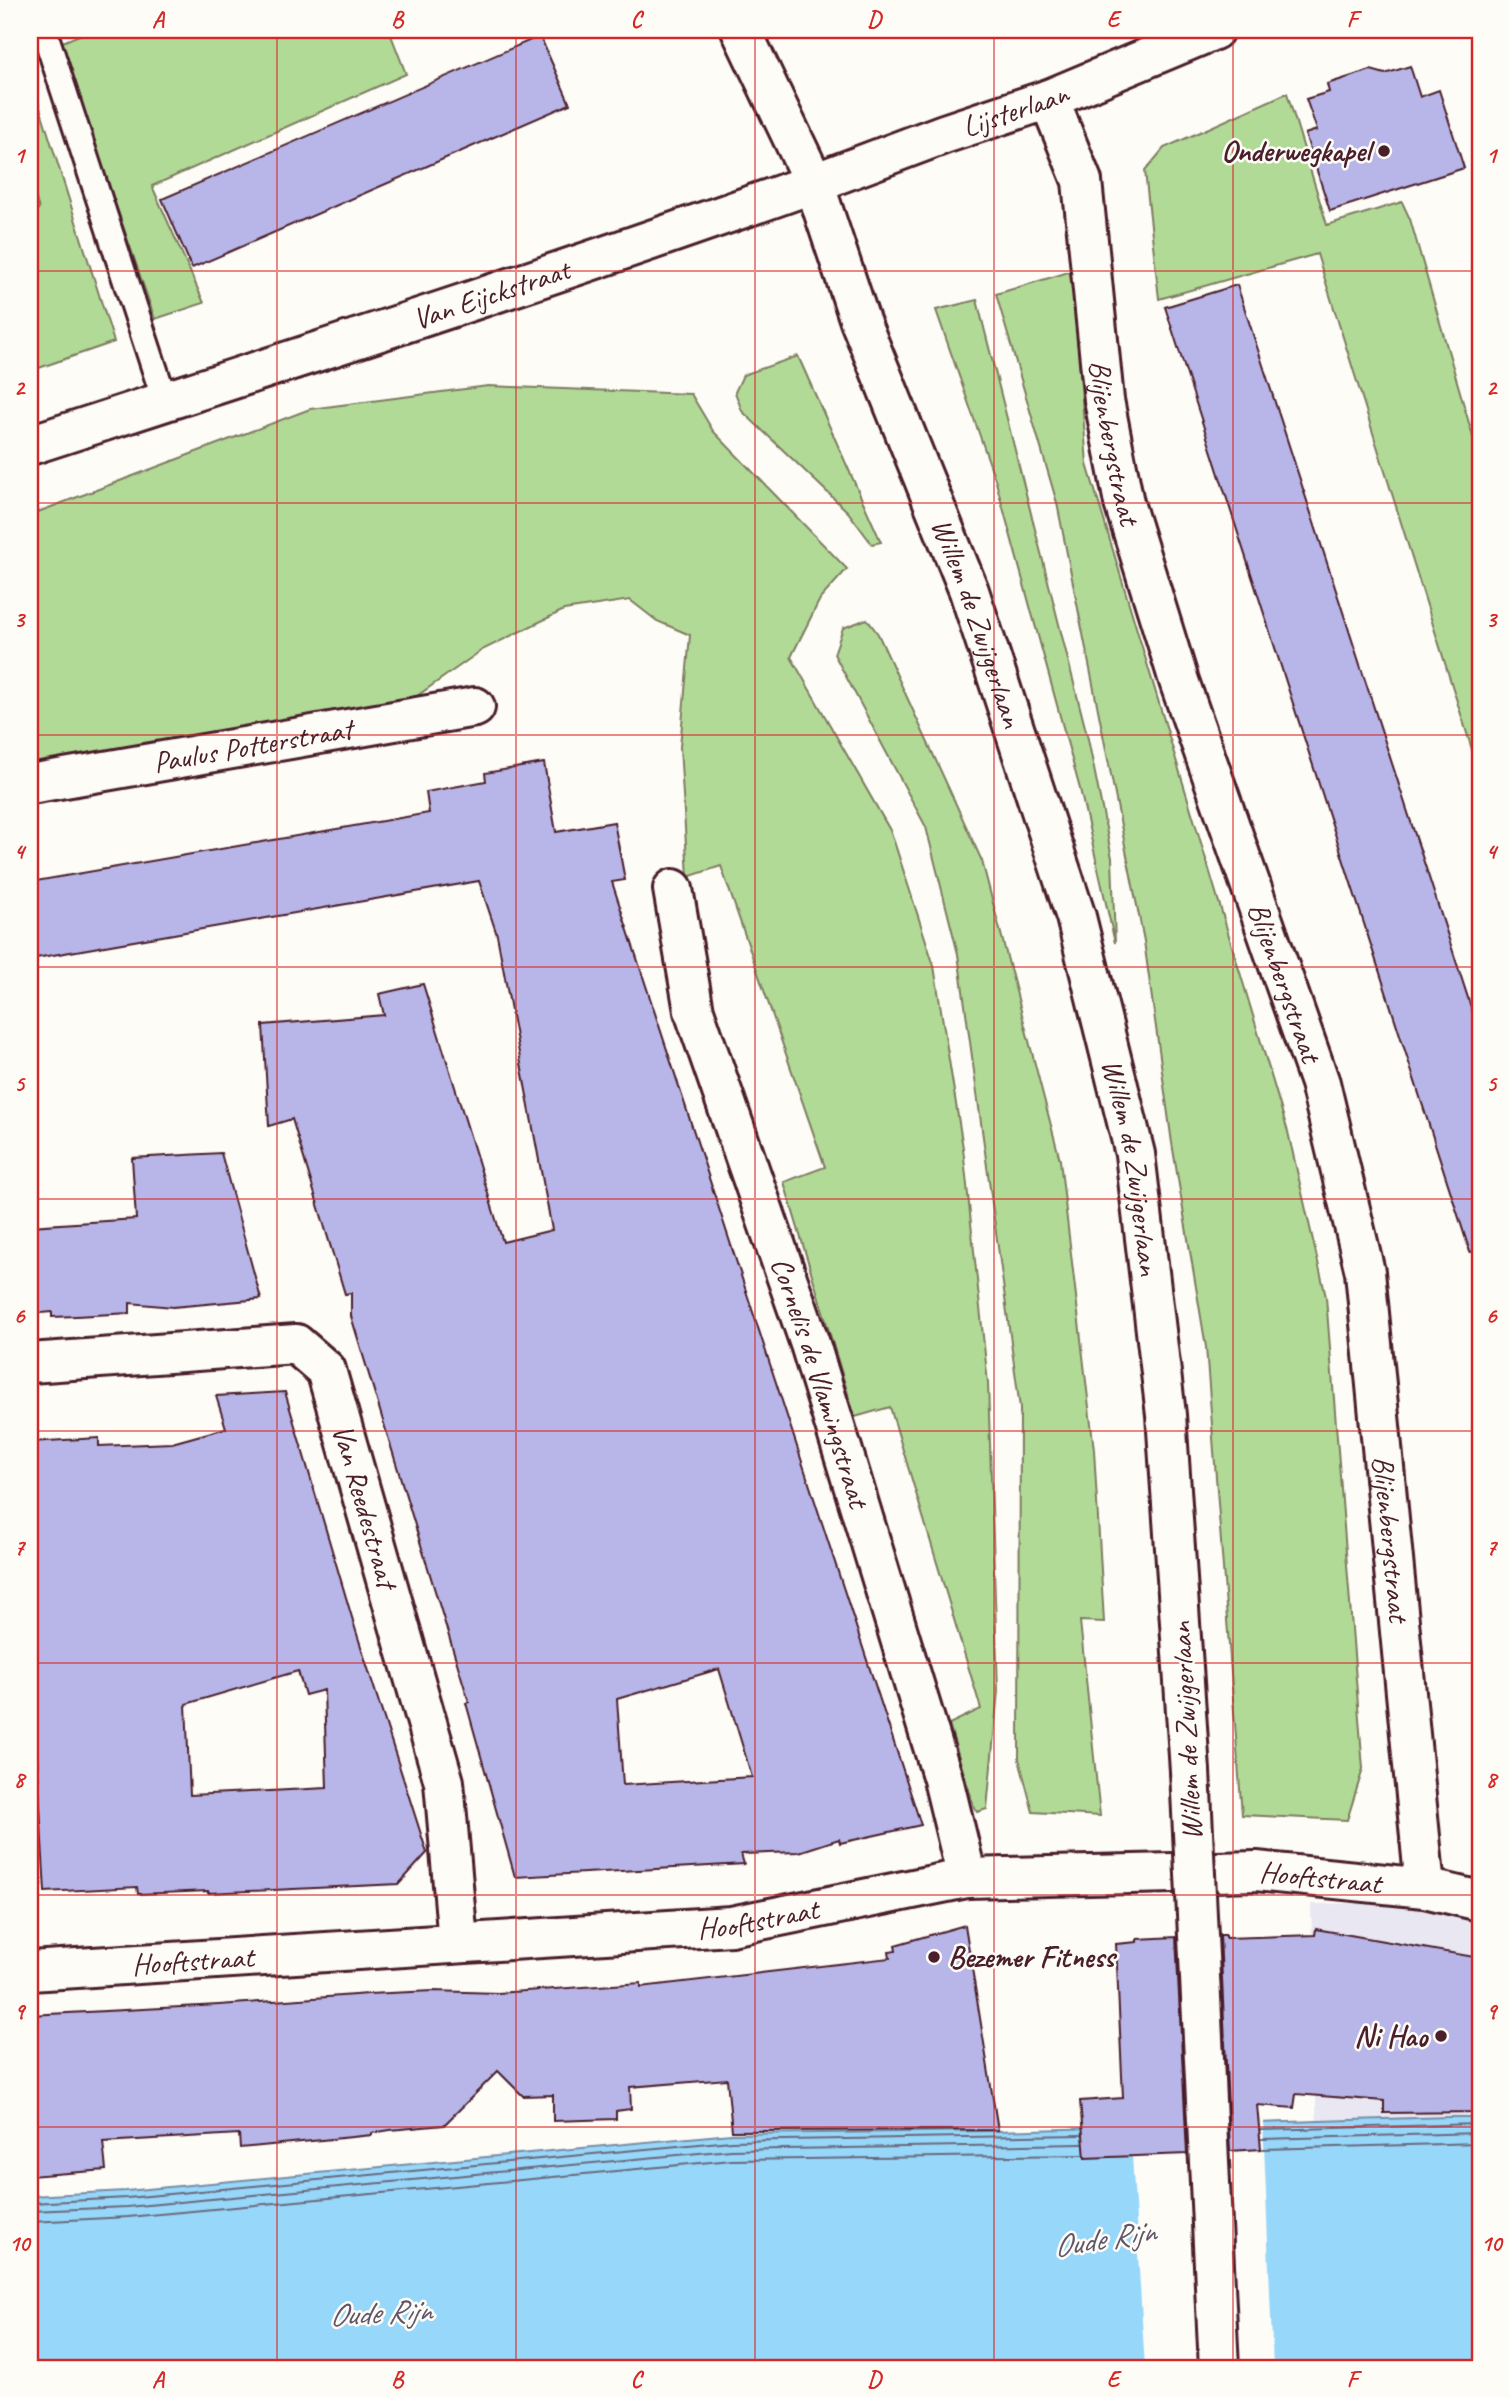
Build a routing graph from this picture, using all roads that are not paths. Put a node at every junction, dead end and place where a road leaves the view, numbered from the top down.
1 (44, 30) edge
2 (741, 30) edge
3 (1214, 30) edge
4 (1049, 99) junction
5 (814, 183) junction
6 (165, 401) junction
7 (30, 445) edge
8 (475, 707) dead end
9 (30, 784) edge
10 (673, 889) dead end
11 (30, 1363) edge
12 (967, 1878) junction
13 (1425, 1888) junction
14 (1480, 1901) edge
15 (458, 1942) junction
16 (30, 1971) edge
17 (1219, 2368) edge

1 - 6 lane
2 - 5 street, Willem de Zwijgerlaan
3 - 4 street, Lijsterlaan
4 - 5 street, Lijsterlaan
4 - 13 street, Blijenbergstraat
5 - 6 street, Van Eijckstraat
5 - 17 street, Willem de Zwijgerlaan, bridge
6 - 7 street, Van Eijckstraat
8 - 9 street, Paulus Potterstraat
10 - 12 street, Cornelis de Vlamingstraat
11 - 15 street, Van Reedestraat
12 - 13 street, Hooftstraat
12 - 15 street, Hooftstraat
13 - 14 street, Hooftstraat
15 - 16 street, Hooftstraat

